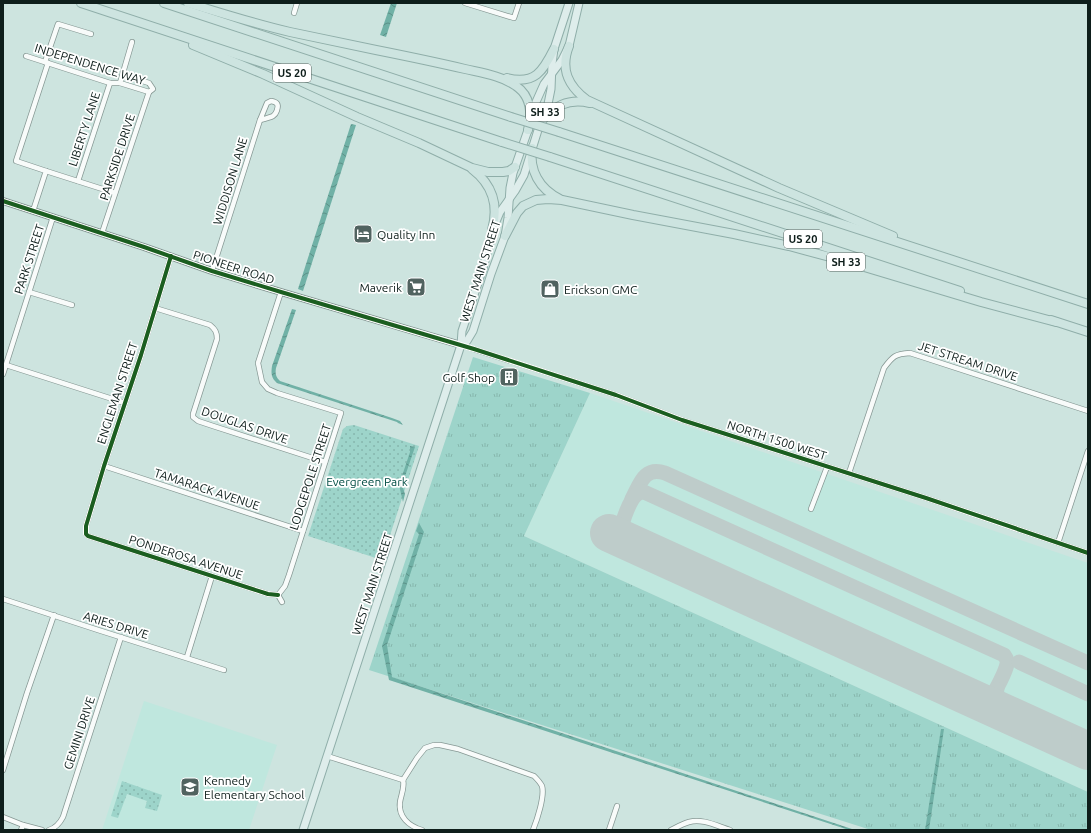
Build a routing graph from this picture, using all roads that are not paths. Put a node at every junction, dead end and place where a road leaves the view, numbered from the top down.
1 (81, 3) edge
2 (164, 3) edge
3 (188, 3) edge
4 (297, 3) edge
5 (465, 3) edge
6 (518, 3) edge
7 (570, 3) edge
8 (579, 3) edge
9 (294, 13) dead end
10 (123, 18) junction
11 (91, 34) dead end
12 (132, 42) dead end
13 (569, 46) junction
14 (554, 49) junction
15 (26, 56) dead end
16 (47, 62) junction
17 (488, 74) junction
18 (123, 75) junction
19 (551, 75) junction
20 (110, 83) junction
21 (120, 83) junction
22 (151, 91) junction
23 (593, 104) junction
24 (260, 120) junction
25 (540, 123) junction
26 (528, 130) junction
27 (532, 148) junction
28 (465, 164) junction
29 (515, 167) junction
30 (46, 171) junction
31 (78, 181) junction
32 (115, 193) junction
33 (510, 199) junction
34 (3, 201) edge
35 (569, 202) junction
36 (33, 211) junction
37 (53, 217) junction
38 (492, 230) junction
39 (102, 233) junction
40 (505, 236) junction
41 (171, 256) junction
42 (945, 258) junction
43 (212, 271) junction
44 (29, 292) junction
45 (281, 292) junction
46 (1088, 304) edge
47 (72, 305) dead end
48 (156, 308) junction
49 (1056, 322) junction
50 (1088, 332) edge
51 (461, 345) junction
52 (6, 365) junction
53 (3, 374) edge
54 (125, 403) junction
55 (1088, 411) edge
56 (1088, 452) edge
57 (325, 462) junction
58 (104, 466) junction
59 (827, 466) junction
60 (849, 473) junction
61 (811, 509) dead end
62 (303, 531) junction
63 (88, 536) joint
64 (1058, 543) junction
65 (1088, 554) edge
66 (212, 576) junction
67 (278, 595) junction
68 (3, 599) edge
69 (282, 602) dead end
70 (54, 615) junction
71 (121, 637) junction
72 (187, 657) junction
73 (224, 670) dead end
74 (327, 756) junction
75 (3, 770) edge
76 (403, 780) junction
77 (617, 806) dead end
78 (3, 817) edge
79 (23, 825) junction
80 (21, 830) edge
81 (42, 830) edge
82 (49, 830) edge
83 (303, 830) edge
84 (422, 830) edge
85 (533, 830) edge
86 (609, 830) edge
87 (671, 830) edge
88 (730, 830) edge

1 - 10 highway, US 20
2 - 42 highway, US 20, bridge
3 - 17 highway
4 - 9 street
5 - 6 street
7 - 14 main road, WEST MAIN STREET / SH 33
8 - 13 main road, WEST MAIN STREET / SH 33
10 - 28 highway
10 - 49 highway, US 20, bridge
11 - 16 street
12 - 18 street
13 - 19 main road, WEST MAIN STREET
13 - 23 highway, SH 33
14 - 17 highway
14 - 19 main road, WEST MAIN STREET / SH 33
15 - 16 street, INDEPENDENCE WAY
16 - 20 street, INDEPENDENCE WAY
16 - 30 street
17 - 26 highway
18 - 21 street
18 - 22 street, INDEPENDENCE WAY
19 - 25 main road, WEST MAIN STREET / SH 33
19 - 26 main road, WEST MAIN STREET
20 - 21 street, INDEPENDENCE WAY
20 - 31 street, LIBERTY LANE
21 - 22 street, INDEPENDENCE WAY
22 - 32 street, PARKSIDE DRIVE
23 - 25 highway
23 - 42 highway, SH 33
24 - 24 street, WIDDISON LANE
24 - 43 street, WIDDISON LANE
25 - 27 main road, WEST MAIN STREET / SH 33
26 - 29 main road, WEST MAIN STREET
27 - 33 main road, WEST MAIN STREET
27 - 35 highway, SH 33
28 - 29 highway
28 - 38 highway
29 - 33 main road, WEST MAIN STREET
30 - 31 street
30 - 36 street
31 - 32 street
32 - 39 street, PARKSIDE DRIVE
33 - 38 main road, WEST MAIN STREET
33 - 40 main road, WEST MAIN STREET
34 - 36 street, PIONEER ROAD
35 - 40 highway
35 - 49 highway, SH 33
36 - 37 street, PIONEER ROAD
37 - 39 street, PIONEER ROAD
37 - 44 street, PARK STREET
38 - 51 main road, WEST MAIN STREET
39 - 41 street, PIONEER ROAD
40 - 51 main road, WEST MAIN STREET
41 - 43 street, PIONEER ROAD
41 - 48 street, ENGLEMAN STREET
42 - 46 highway, US 20
43 - 45 street, PIONEER ROAD
44 - 47 street
44 - 52 street, PARK STREET
45 - 51 street, PIONEER ROAD
45 - 57 street, LODGEPOLE STREET
48 - 54 street, ENGLEMAN STREET
48 - 57 street, DOUGLAS DRIVE
49 - 50 highway, US 20
51 - 59 street, NORTH 1500 WEST
51 - 74 main road, WEST MAIN STREET
52 - 53 street, PARK STREET
52 - 54 street
54 - 58 street, ENGLEMAN STREET
55 - 60 street, JET STREAM DRIVE
56 - 64 street
57 - 62 street, LODGEPOLE STREET
58 - 62 street, TAMARACK AVENUE
58 - 63 street, ENGLEMAN STREET
59 - 60 street, NORTH 1500 WEST
59 - 61 street
60 - 64 street, NORTH 1500 WEST
62 - 67 street, LODGEPOLE STREET
63 - 66 street, PONDEROSA AVENUE
64 - 65 street, NORTH 1500 WEST
66 - 67 street, PONDEROSA AVENUE
66 - 72 street
67 - 69 street
68 - 70 street, ARIES DRIVE
70 - 71 street, ARIES DRIVE
70 - 75 street
71 - 72 street, ARIES DRIVE
71 - 82 street, GEMINI DRIVE
72 - 73 street, ARIES DRIVE
74 - 76 street
74 - 83 main road, WEST MAIN STREET
76 - 84 street
76 - 85 street
77 - 86 street
78 - 79 street
79 - 80 street
79 - 81 street
87 - 88 street

